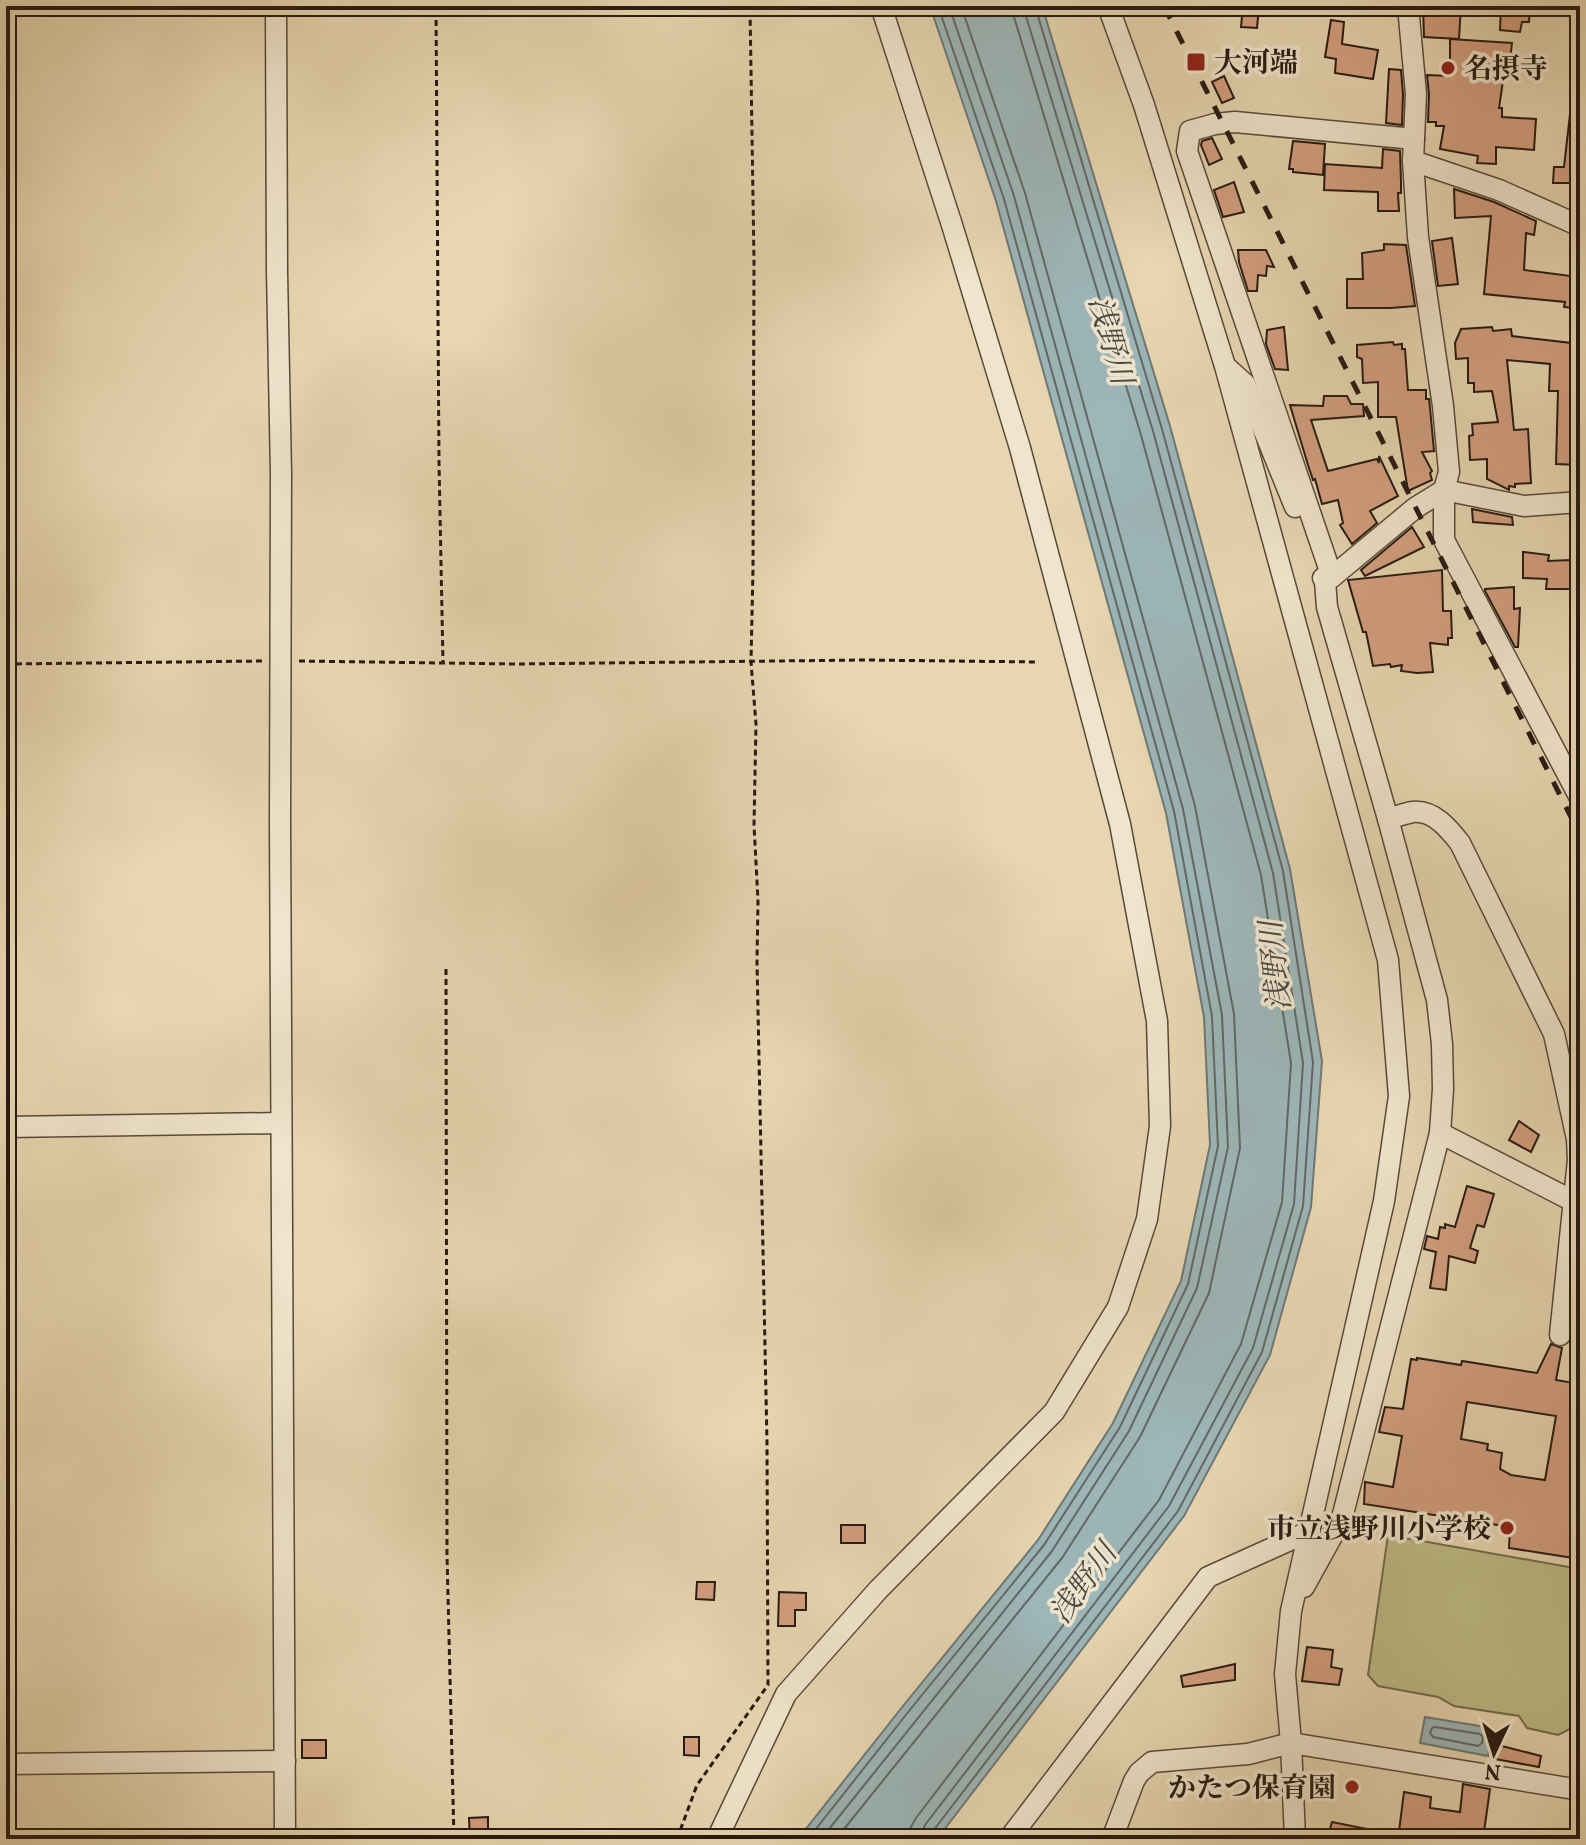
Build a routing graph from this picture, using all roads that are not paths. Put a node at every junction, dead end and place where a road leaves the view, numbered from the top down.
1 (881, 6) edge
2 (1108, 6) edge
3 (1408, 6) edge
4 (276, 8) edge
5 (1414, 139) junction
6 (1413, 161) junction
7 (1580, 226) edge
8 (1225, 366) junction
9 (1444, 490) junction
10 (1580, 502) edge
11 (1328, 579) junction
12 (1579, 795) edge
13 (1388, 819) junction
14 (281, 1123) junction
15 (6, 1127) edge
16 (1440, 1133) junction
17 (1575, 1202) junction
18 (1560, 1335) dead end
19 (1310, 1531) junction
20 (1291, 1611) junction
21 (1291, 1743) junction
22 (285, 1761) junction
23 (6, 1764) edge
24 (1580, 1790) edge
25 (285, 1839) edge
26 (717, 1839) edge
27 (1009, 1839) edge
28 (1112, 1839) edge
29 (1295, 1839) edge

1 - 26 street
2 - 8 street
3 - 5 street
4 - 14 street
5 - 6 street
5 - 11 street
6 - 7 street
6 - 9 street
8 - 11 street
8 - 19 street
9 - 10 street
9 - 11 street
9 - 12 street
11 - 13 street
13 - 16 street
13 - 17 street
14 - 15 street
14 - 22 street
16 - 17 street
16 - 20 street
17 - 18 street
19 - 20 street
19 - 27 street
20 - 21 street
21 - 24 street
21 - 28 street
21 - 29 street
22 - 23 street
22 - 25 street

